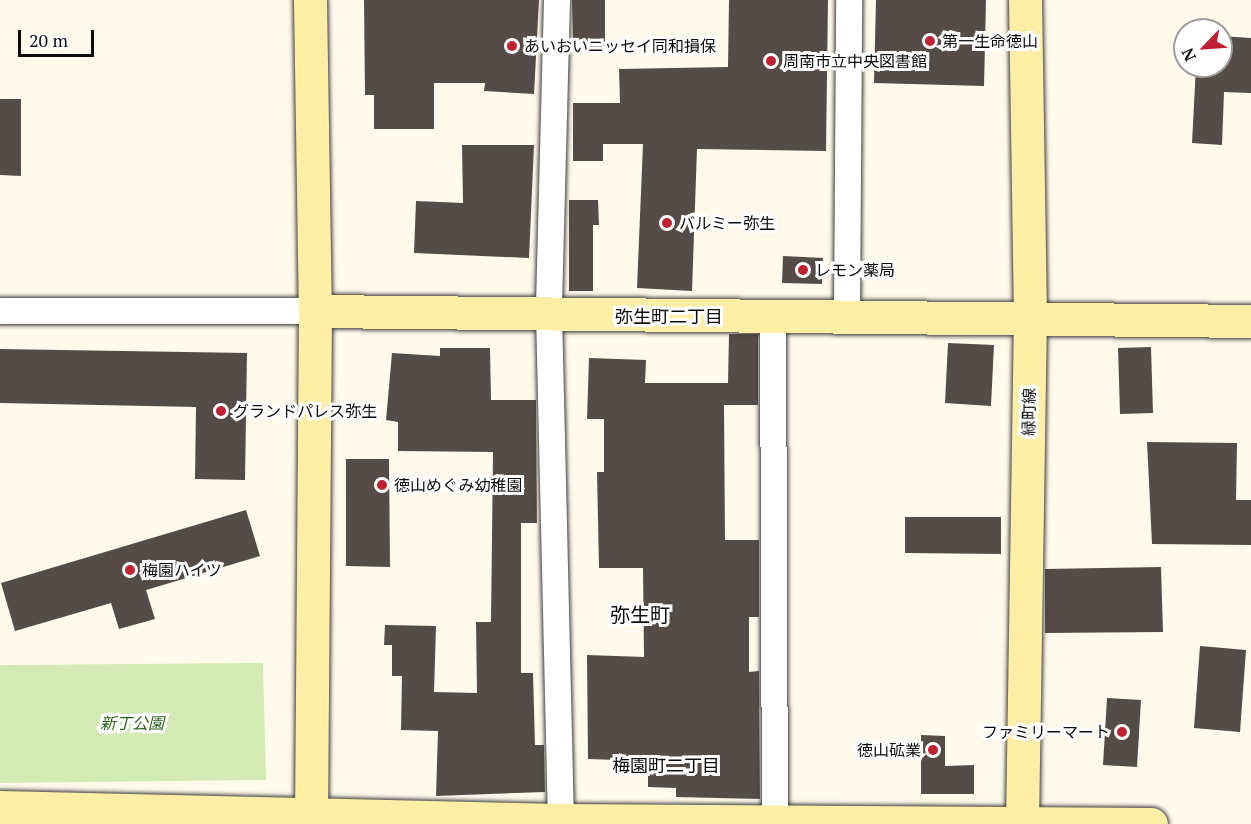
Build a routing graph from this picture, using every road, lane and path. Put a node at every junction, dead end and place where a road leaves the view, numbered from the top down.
1 (310, 0) edge
2 (557, 0) edge
3 (849, 0) edge
4 (1025, 0) edge
5 (0, 311) edge
6 (315, 311) junction
7 (549, 313) junction
8 (773, 314) junction
9 (847, 314) junction
10 (1030, 317) junction
11 (1251, 321) edge
12 (0, 807) edge
13 (44, 816) edge
14 (311, 819) edge
15 (560, 822) edge
16 (775, 823) edge
17 (1023, 823) edge
18 (1151, 824) edge

1 - 6 street
2 - 7 street
3 - 9 street
4 - 10 street, 緑町線
5 - 6 street
6 - 7 street
6 - 14 street
7 - 8 street
7 - 15 street
8 - 9 street
8 - 16 street
9 - 10 street
10 - 11 street
10 - 17 street, 緑町線
12 - 13 street
13 - 14 street
14 - 15 street
15 - 16 street
16 - 17 street
17 - 18 street

